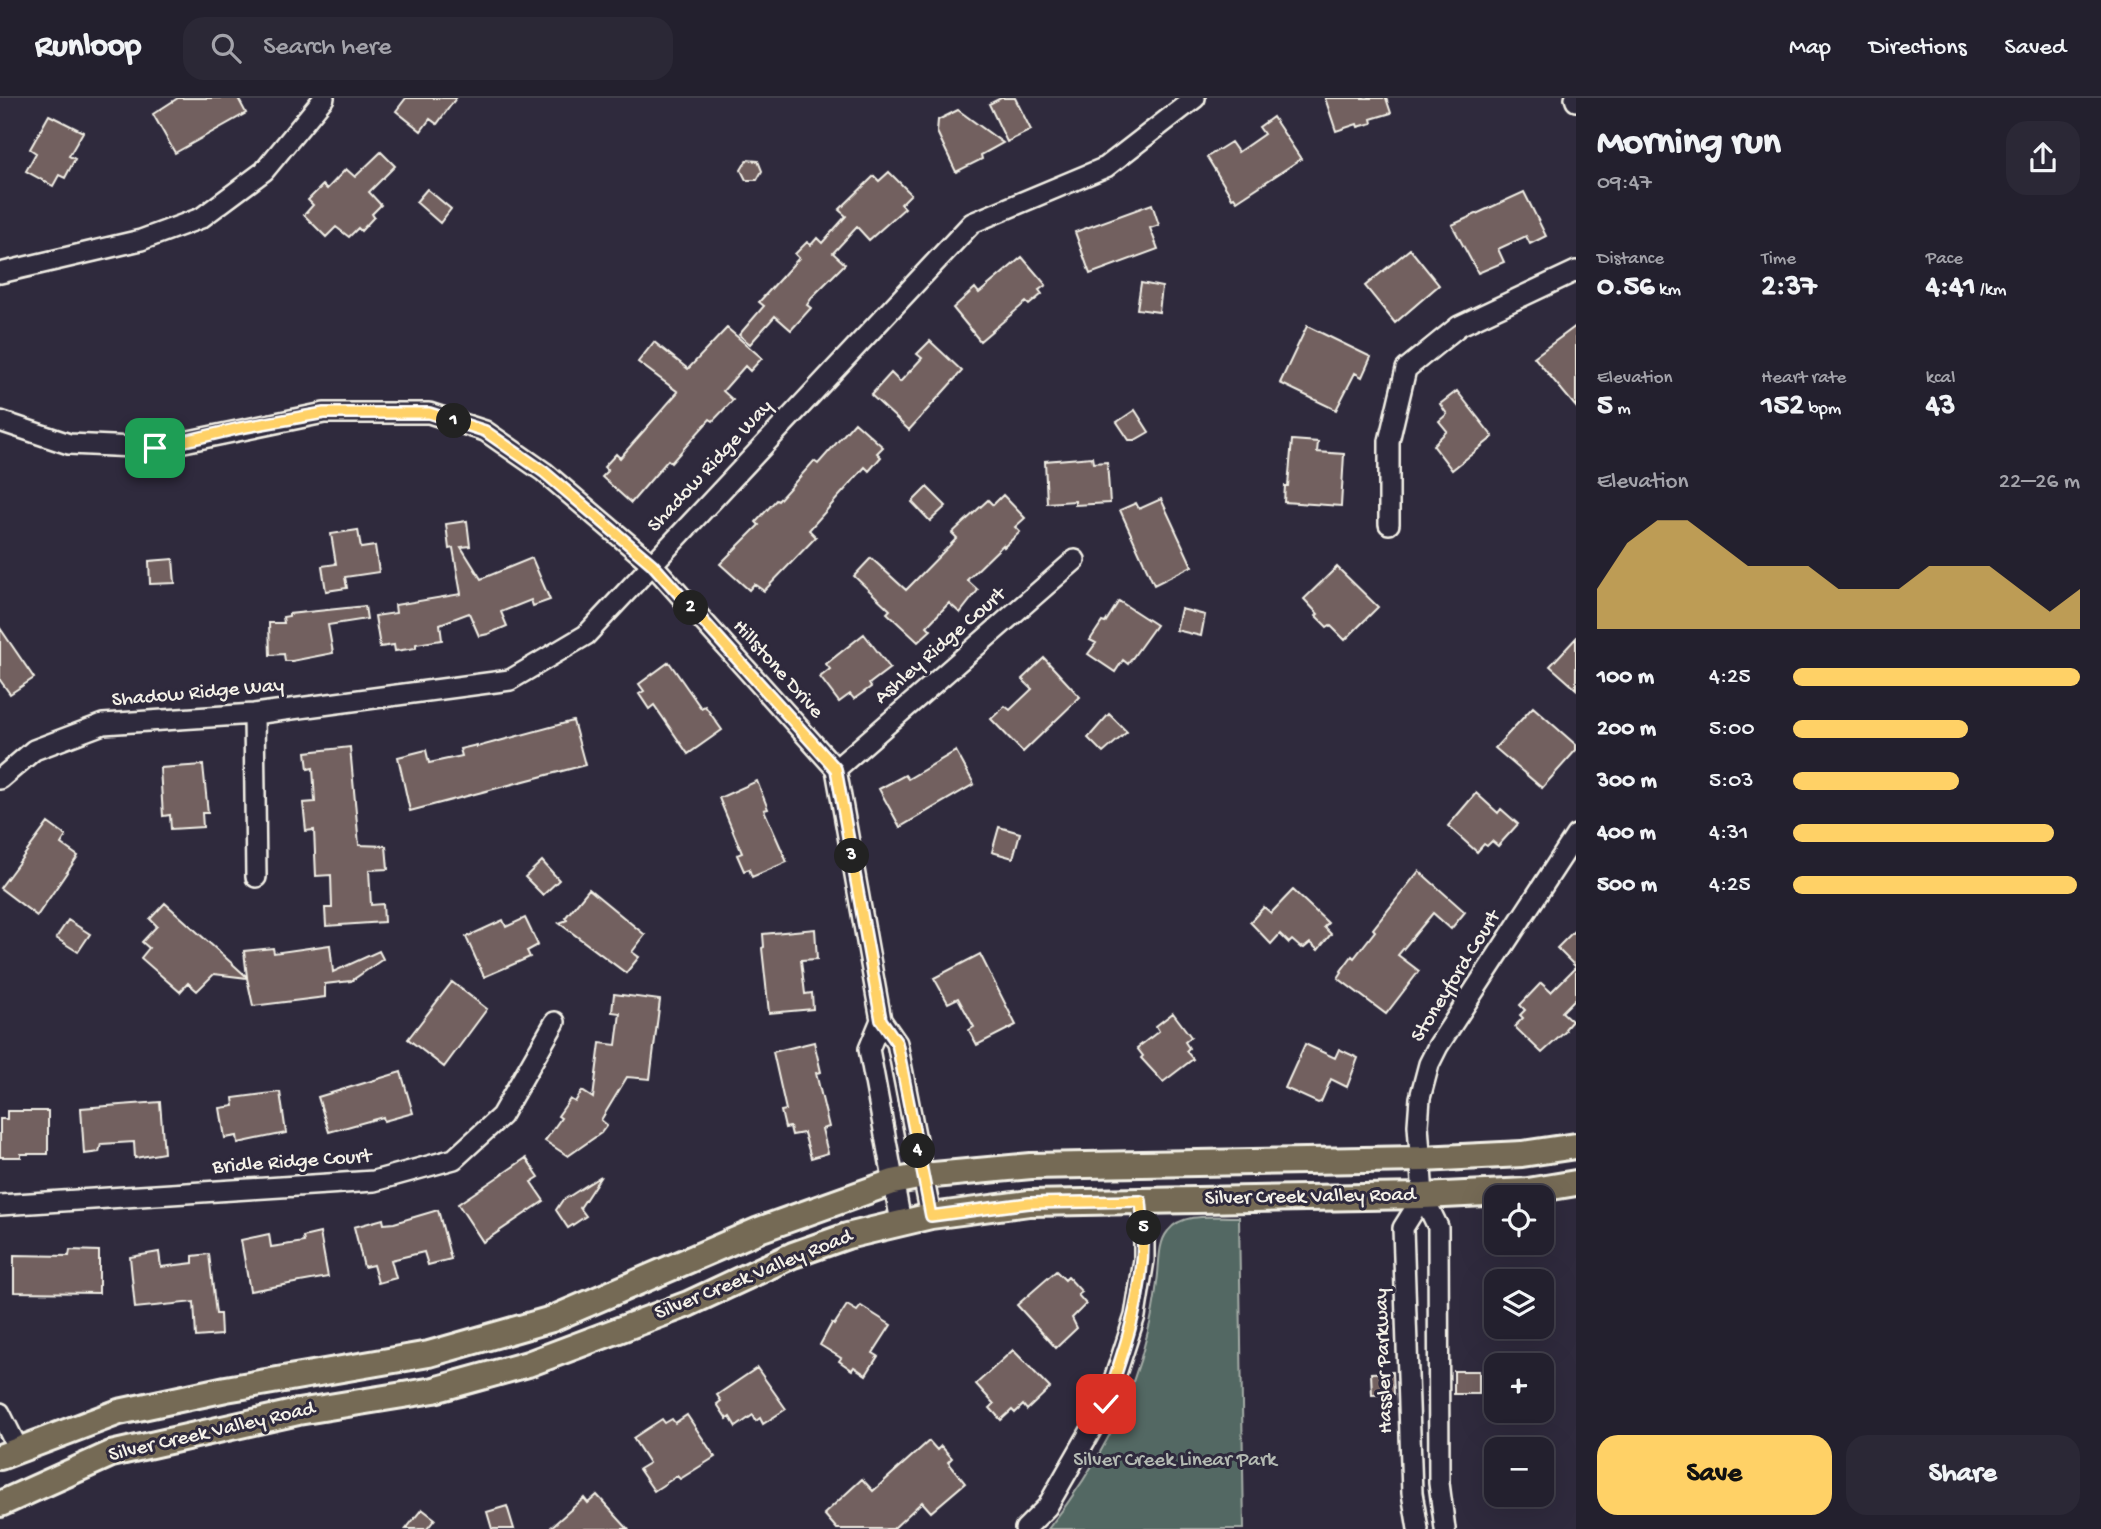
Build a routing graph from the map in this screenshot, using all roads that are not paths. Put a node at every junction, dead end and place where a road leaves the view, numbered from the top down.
1 (324, 98) edge
2 (1195, 98) edge
3 (1576, 271) edge
4 (0, 273) edge
5 (0, 421) edge
6 (1389, 524) dead end
7 (1075, 560) dead end
8 (652, 564) junction
9 (254, 714) junction
10 (836, 769) junction
11 (0, 779) edge
12 (1576, 835) edge
13 (256, 877) dead end
14 (881, 1020) junction
15 (555, 1022) dead end
16 (1576, 1146) edge
17 (1422, 1158) junction
18 (923, 1176) junction
19 (893, 1182) junction
20 (1576, 1183) edge
21 (1423, 1196) junction
22 (1141, 1201) junction
23 (0, 1205) edge
24 (931, 1216) junction
25 (901, 1222) junction
26 (0, 1413) edge
27 (9, 1453) edge
28 (0, 1504) edge
29 (1025, 1529) edge
30 (1418, 1529) edge
31 (1445, 1529) edge

1 - 4 street
2 - 8 street, Shadow Ridge Way
3 - 6 street
5 - 8 street, Hillstone Drive
7 - 10 street, Ashley Ridge Court
8 - 9 street, Shadow Ridge Way
8 - 10 street, Hillstone Drive
9 - 11 street, Shadow Ridge Way
9 - 13 street
10 - 14 street
12 - 17 street, Stoneyford Court
14 - 18 street
14 - 19 street
15 - 23 street, Bridle Ridge Court
16 - 17 main road, Silver Creek Valley Road
17 - 18 main road, Silver Creek Valley Road
17 - 21 street
18 - 19 main road, Silver Creek Valley Road
18 - 24 street
19 - 25 street
19 - 27 main road, Silver Creek Valley Road
20 - 21 main road, Silver Creek Valley Road
21 - 22 main road, Silver Creek Valley Road
21 - 30 street, Hassler Parkway
21 - 31 street
22 - 24 main road, Silver Creek Valley Road
22 - 29 street
24 - 25 main road, Silver Creek Valley Road
25 - 28 main road, Silver Creek Valley Road
26 - 27 street

